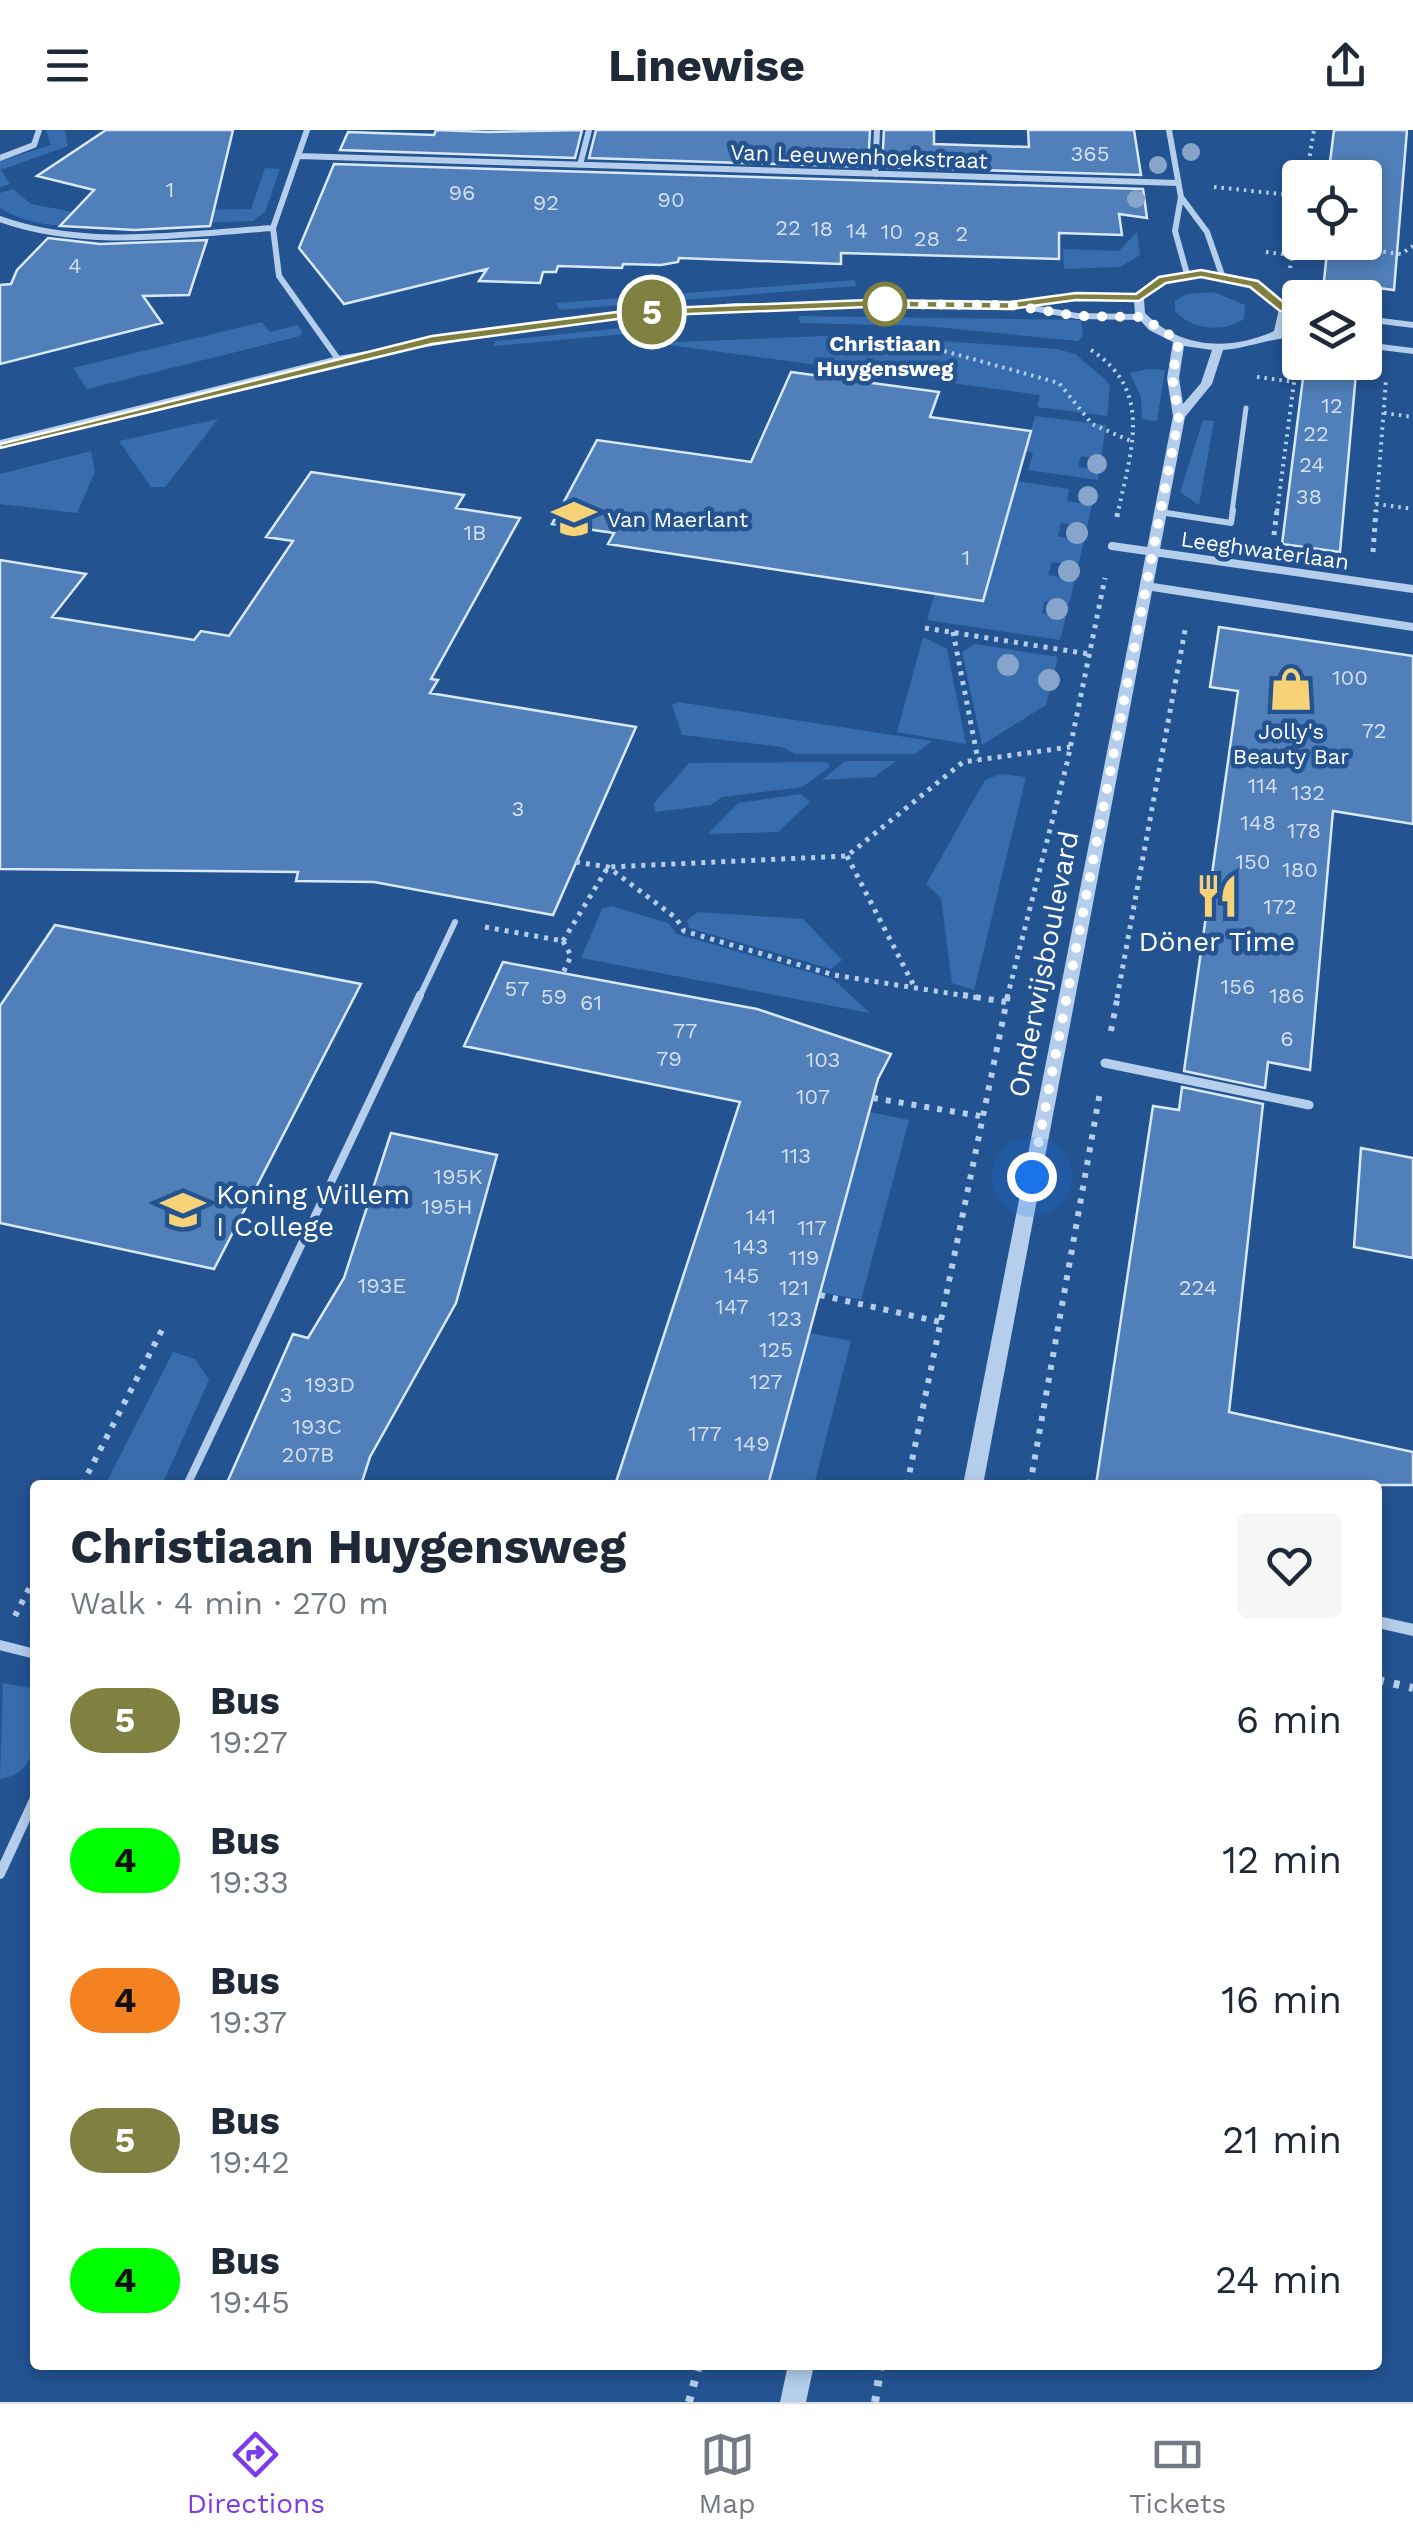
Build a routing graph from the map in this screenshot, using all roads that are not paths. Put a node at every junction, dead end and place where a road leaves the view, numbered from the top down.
1 (39, 130) edge
2 (307, 130) edge
3 (589, 130) edge
4 (877, 130) edge
5 (1169, 130) edge
6 (298, 156) junction
7 (0, 158) edge
8 (580, 165) junction
9 (876, 174) junction
10 (1178, 183) junction
11 (1180, 197) junction
12 (0, 219) edge
13 (273, 228) junction
14 (1187, 274) junction
15 (1222, 275) junction
16 (1139, 298) junction
17 (1010, 305) junction
18 (1282, 307) edge
19 (1142, 317) junction
20 (1282, 319) edge
21 (1382, 321) edge
22 (1413, 325) edge
23 (1279, 333) junction
24 (1282, 333) edge
25 (1179, 341) junction
26 (1382, 347) edge
27 (1218, 348) junction
28 (1413, 351) edge
29 (338, 360) junction
30 (1246, 408) dead end
31 (1179, 416) junction
32 (0, 444) edge
33 (1160, 512) junction
34 (1112, 546) road end
35 (1153, 552) junction
36 (1146, 586) junction
37 (1413, 590) edge
38 (1413, 626) edge
39 (454, 922) road end
40 (1105, 1063) dead end
41 (1309, 1105) dead end
42 (189, 1480) edge
43 (974, 1480) edge
44 (1382, 1623) edge
45 (1413, 1630) edge
46 (0, 1645) edge
47 (30, 1653) edge
48 (30, 1808) edge
49 (0, 1874) edge
50 (800, 2370) edge
51 (793, 2402) edge

1 - 7 street
2 - 6 street
3 - 8 street
4 - 9 street
5 - 10 street
6 - 8 street, Van Leeuwenhoekstraat
6 - 13 street
8 - 9 street, Van Leeuwenhoekstraat
9 - 10 street, Van Leeuwenhoekstraat
10 - 11 street
11 - 14 street
11 - 15 street
12 - 13 street
13 - 29 street
14 - 15 street
14 - 16 street
15 - 18 street
16 - 17 street
16 - 19 street
17 - 19 street
17 - 29 street
19 - 25 street
20 - 23 street
21 - 22 street
23 - 24 street
23 - 27 street
25 - 27 street
25 - 31 street, Onderwijsboulevard
26 - 28 street
27 - 31 street, Onderwijsboulevard
29 - 32 street
30 - 33 lane
31 - 33 street, Onderwijsboulevard
33 - 35 street, Onderwijsboulevard
34 - 35 street, Leeghwaterlaan
35 - 36 street, Onderwijsboulevard
35 - 37 street, Leeghwaterlaan
36 - 38 street, Leeghwaterlaan
36 - 43 street, Onderwijsboulevard
39 - 42 lane
40 - 41 street
44 - 45 street
46 - 47 lane
48 - 49 lane
50 - 51 street

